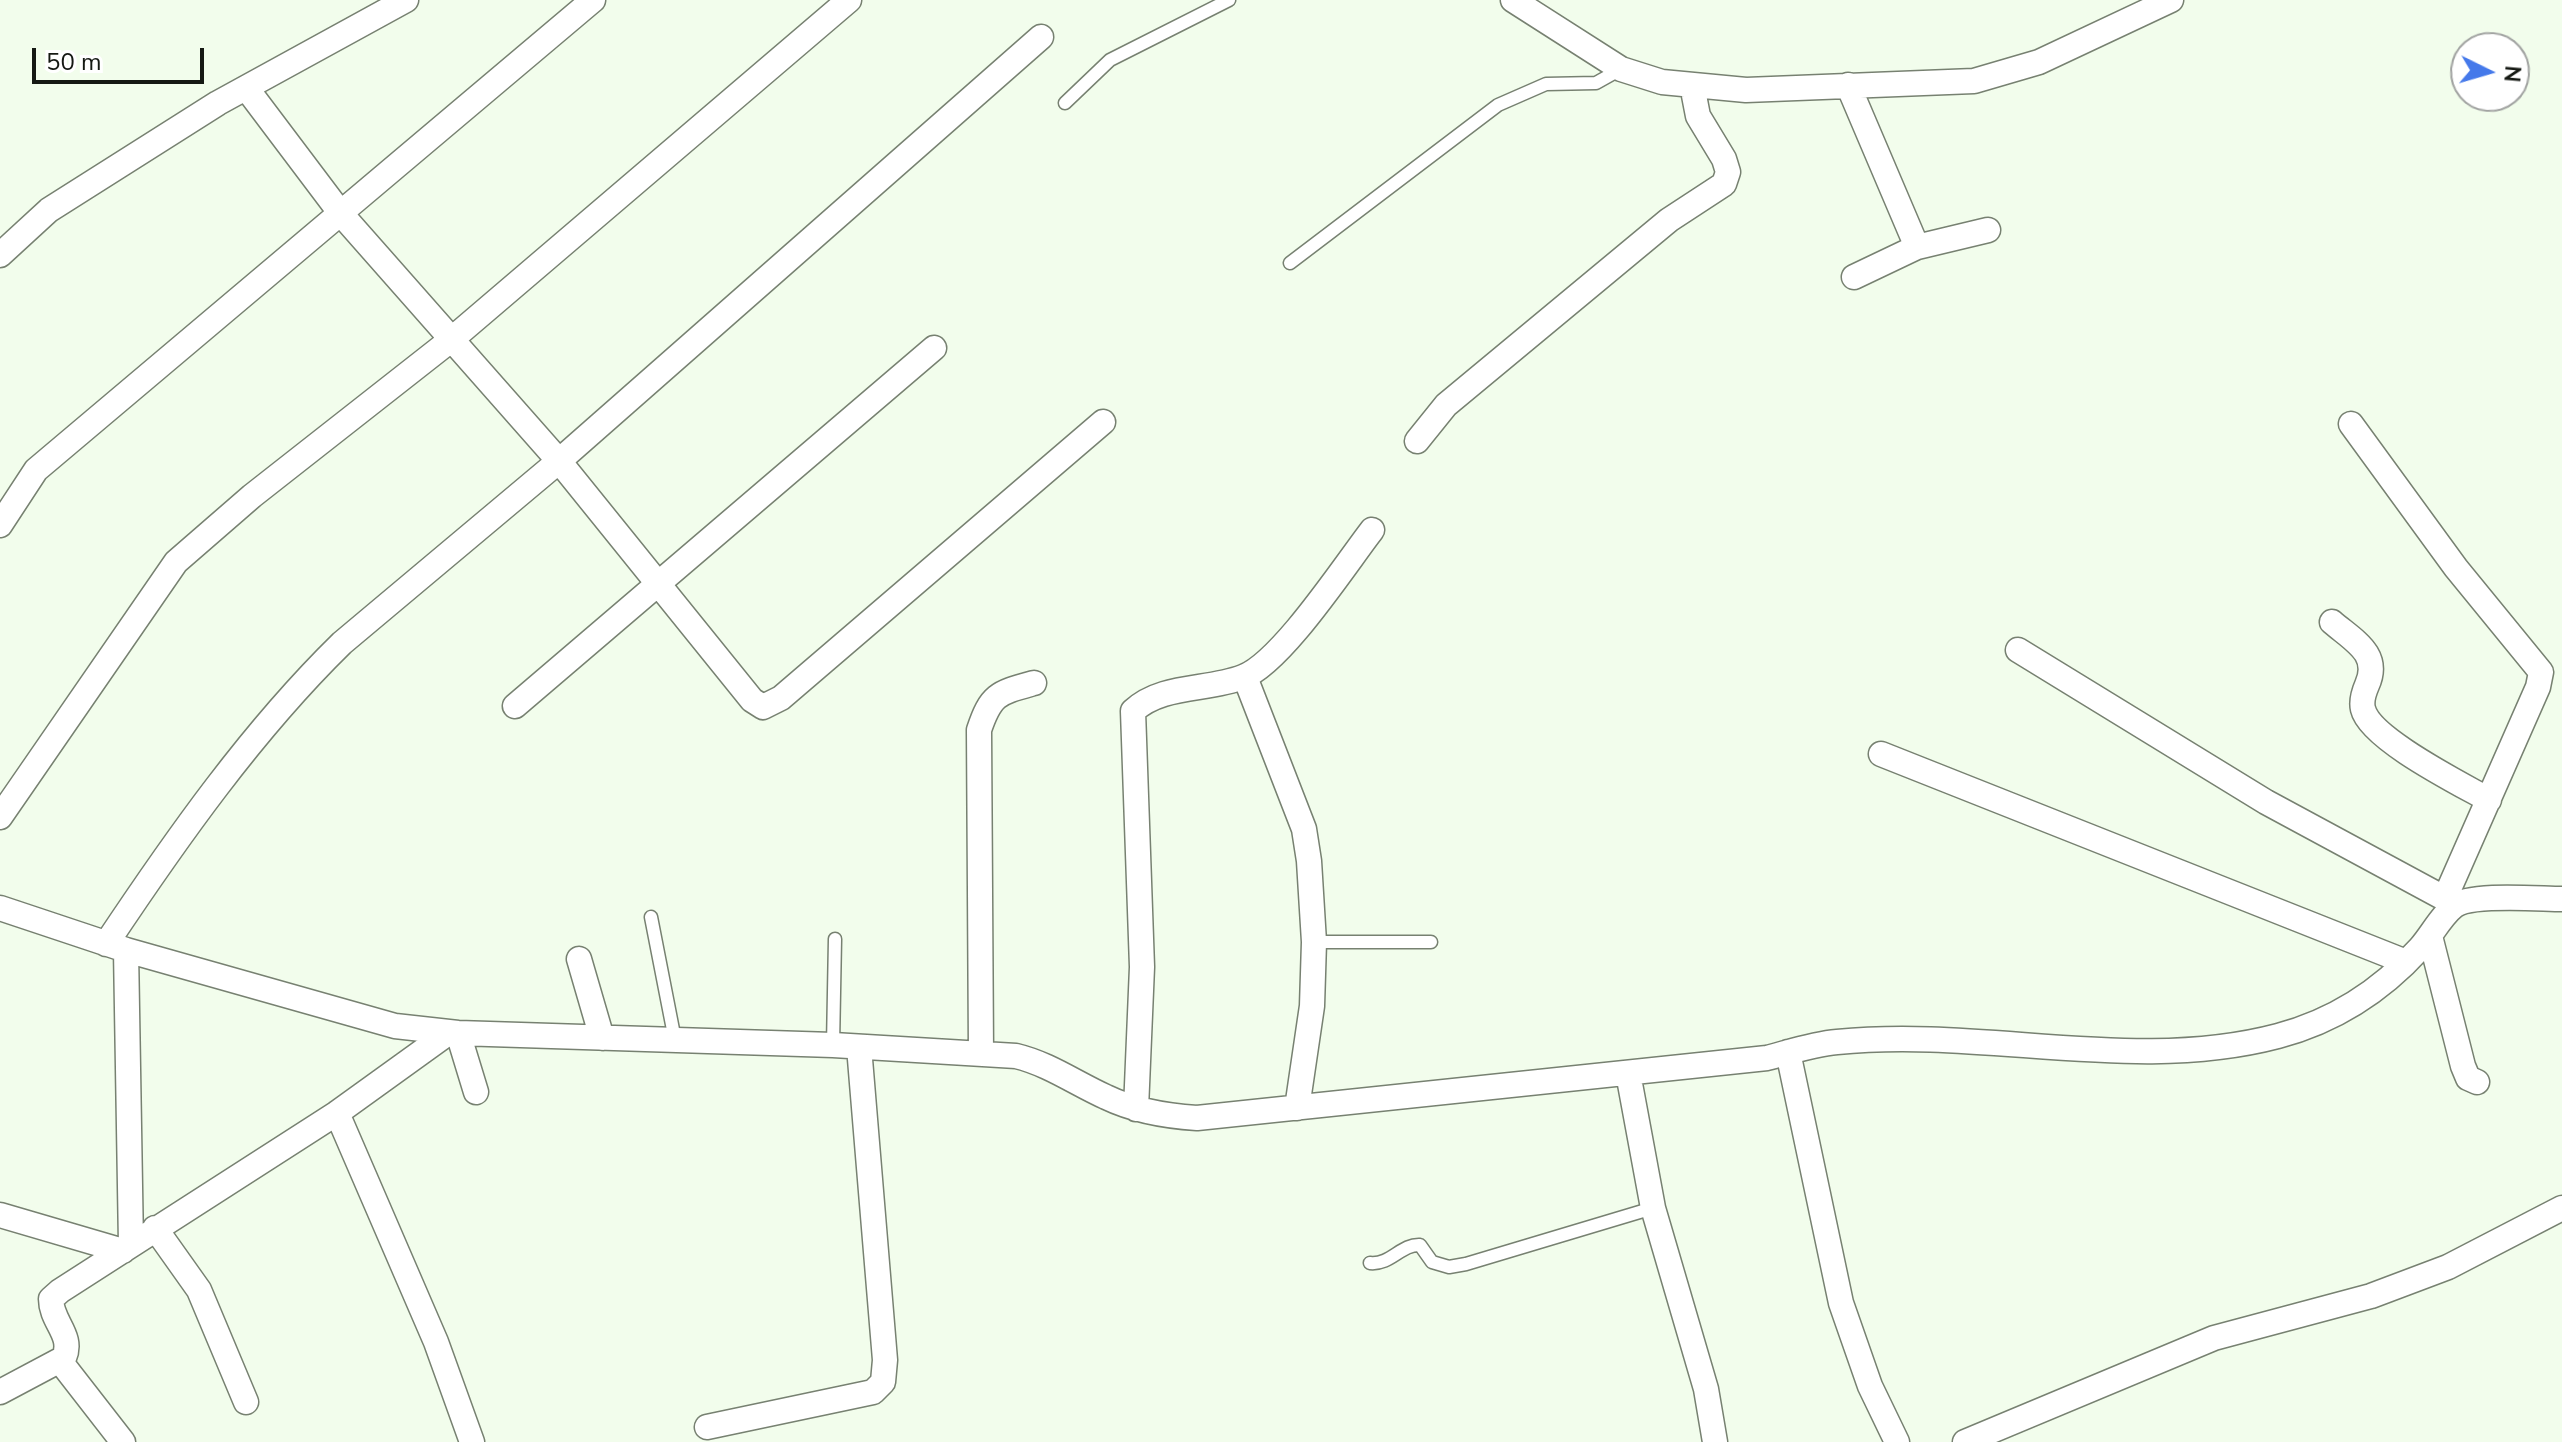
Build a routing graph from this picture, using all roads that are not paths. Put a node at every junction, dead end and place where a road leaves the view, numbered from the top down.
1 (406, 0) edge
2 (593, 0) edge
3 (849, 0) edge
4 (1229, 0) edge
5 (1513, 0) edge
6 (2171, 0) edge
7 (1041, 37) dead end
8 (1621, 69) junction
9 (1692, 85) junction
10 (1848, 85) junction
11 (247, 89) junction
12 (1065, 103) dead end
13 (342, 215) junction
14 (1988, 230) dead end
15 (1917, 247) junction
16 (0, 255) edge
17 (1290, 263) dead end
18 (1854, 277) dead end
19 (452, 339) junction
20 (934, 348) dead end
21 (1103, 422) dead end
22 (2351, 424) dead end
23 (1417, 441) dead end
24 (559, 461) junction
25 (0, 525) edge
26 (1372, 530) dead end
27 (660, 585) junction
28 (2332, 622) dead end
29 (2018, 650) dead end
30 (1245, 677) junction
31 (1034, 683) dead end
32 (515, 706) dead end
33 (1881, 754) dead end
34 (2489, 800) junction
35 (0, 817) edge
36 (2562, 899) edge
37 (2450, 901) junction
38 (0, 908) edge
39 (651, 917) dead end
40 (2430, 936) junction
41 (835, 939) dead end
42 (1314, 942) junction
43 (1431, 942) dead end
44 (116, 947) junction
45 (579, 959) dead end
46 (2406, 962) junction
47 (453, 1033) junction
48 (602, 1038) junction
49 (675, 1040) junction
50 (833, 1045) junction
51 (859, 1047) junction
52 (1788, 1052) junction
53 (981, 1053) junction
54 (1628, 1073) junction
55 (2477, 1082) dead end
56 (476, 1092) dead end
57 (1297, 1108) junction
58 (1136, 1109) junction
59 (337, 1113) junction
60 (1653, 1208) junction
61 (2562, 1208) edge
62 (0, 1215) edge
63 (155, 1228) junction
64 (127, 1248) junction
65 (1370, 1263) dead end
66 (60, 1361) junction
67 (0, 1392) edge
68 (246, 1402) dead end
69 (707, 1427) dead end
70 (123, 1442) edge
71 (472, 1442) edge
72 (1715, 1442) edge
73 (1897, 1442) edge
74 (1965, 1442) edge

1 - 11 street
2 - 13 street
3 - 19 street
4 - 12 lane
5 - 8 street
6 - 10 street
7 - 24 street
8 - 9 street
8 - 17 lane
9 - 10 street
9 - 23 street
10 - 15 street
11 - 13 street
11 - 16 street
13 - 19 street
13 - 25 street
14 - 15 street
15 - 18 street
19 - 24 street
19 - 35 street
20 - 27 street
21 - 27 street
22 - 34 street
24 - 27 street
24 - 44 street
26 - 30 street
27 - 32 street
28 - 34 street
29 - 37 street
30 - 42 street
30 - 58 street
31 - 53 street
33 - 46 street
34 - 37 street
36 - 37 street
37 - 40 street
38 - 44 street
39 - 49 lane
40 - 46 street
40 - 55 street
41 - 50 lane
42 - 43 lane
42 - 57 street
44 - 47 street
44 - 64 street
45 - 48 street
46 - 52 street
47 - 48 street
47 - 56 street
47 - 59 street
48 - 49 street
49 - 50 street
50 - 51 street
51 - 53 street
51 - 69 street
52 - 54 street
52 - 73 street
53 - 58 street
54 - 57 street
54 - 60 street
57 - 58 street
59 - 63 street
59 - 71 street
60 - 65 lane
60 - 72 street
61 - 74 street
62 - 64 street
63 - 64 street
63 - 68 street
64 - 66 street
66 - 67 street
66 - 70 street

